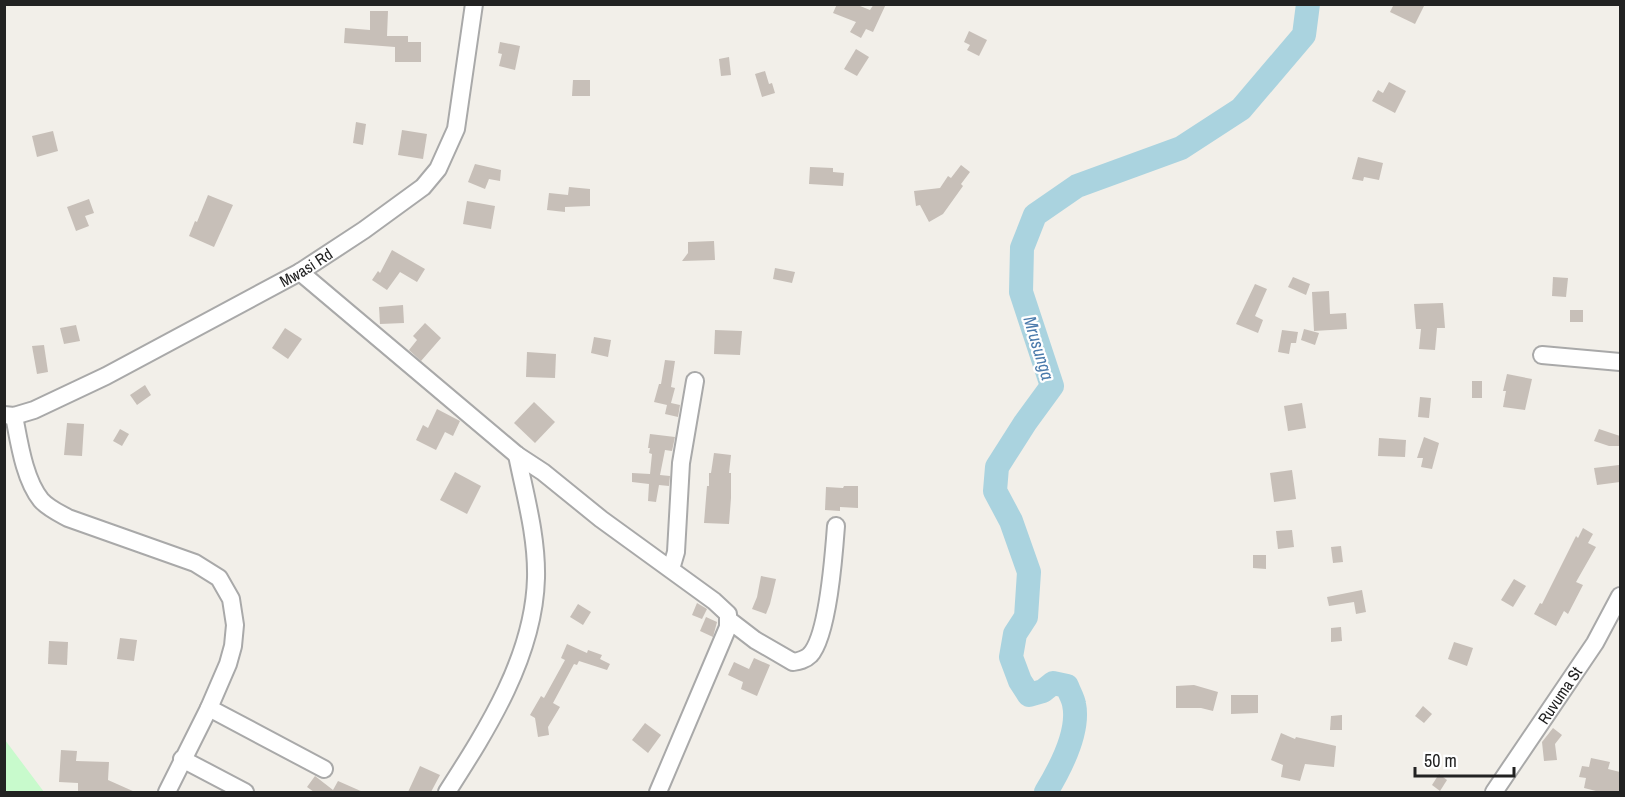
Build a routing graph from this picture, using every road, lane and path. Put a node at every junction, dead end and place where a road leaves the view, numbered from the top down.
1 (474, 4) edge
2 (300, 272) junction
3 (1542, 355) dead end
4 (1620, 362) edge
5 (695, 381) dead end
6 (9, 416) edge
7 (517, 455) junction
8 (836, 526) dead end
9 (671, 569) junction
10 (1620, 597) edge
11 (729, 620) junction
12 (209, 708) junction
13 (182, 759) junction
14 (324, 769) dead end
15 (166, 792) edge
16 (245, 792) edge
17 (447, 792) edge
18 (658, 792) edge
19 (1494, 792) edge

1 - 2 street, Mwasi Rd
2 - 6 street, Mwasi Rd
2 - 7 street
3 - 4 street
5 - 9 street
6 - 12 street
7 - 9 street
7 - 17 street
8 - 11 street
9 - 11 street
10 - 19 street, Ruvuma St
11 - 18 street
12 - 13 street
12 - 14 street
13 - 15 street
13 - 16 street

